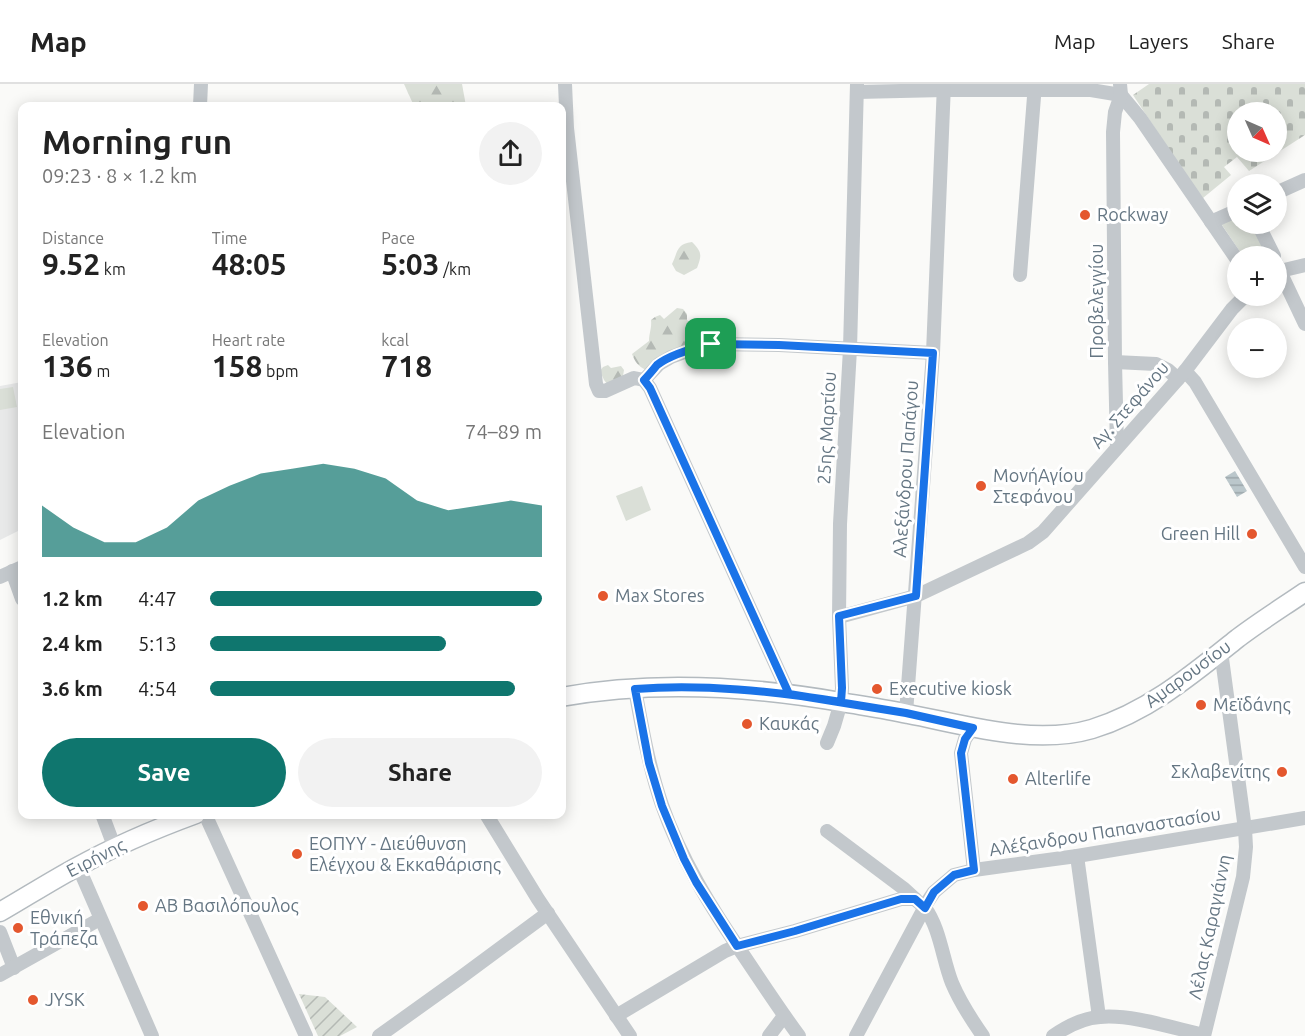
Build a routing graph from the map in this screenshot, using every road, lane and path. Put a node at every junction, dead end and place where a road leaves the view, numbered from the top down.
1 (201, 84) edge
2 (565, 84) edge
3 (944, 87) edge
4 (1035, 87) edge
5 (857, 88) edge
6 (1121, 89) edge
7 (200, 102) edge
8 (565, 102) edge
9 (566, 145) edge
10 (1305, 180) edge
11 (1287, 188) edge
12 (1227, 215) edge
13 (1211, 222) junction
14 (1228, 246) edge
15 (1305, 265) edge
16 (1287, 268) edge
17 (1020, 275) dead end
18 (1287, 287) edge
19 (1235, 306) edge
20 (1305, 324) edge
21 (850, 349) junction
22 (933, 353) junction
23 (1115, 362) junction
24 (1182, 375) junction
25 (644, 380) junction
26 (1117, 447) junction
27 (1305, 567) edge
28 (11, 572) edge
29 (18, 589) edge
30 (1305, 592) edge
31 (916, 596) junction
32 (839, 616) junction
33 (1214, 657) junction
34 (635, 689) junction
35 (789, 694) junction
36 (566, 696) edge
37 (841, 702) junction
38 (906, 713) junction
39 (973, 728) junction
40 (827, 743) dead end
41 (1305, 818) edge
42 (104, 819) edge
43 (156, 819) edge
44 (183, 819) edge
45 (207, 819) edge
46 (489, 819) edge
47 (1245, 829) junction
48 (827, 831) dead end
49 (111, 838) junction
50 (1077, 856) junction
51 (78, 866) junction
52 (974, 870) junction
53 (0, 898) edge
54 (920, 904) junction
55 (0, 912) edge
56 (548, 913) junction
57 (100, 919) junction
58 (0, 932) edge
59 (737, 946) junction
60 (14, 968) junction
61 (0, 975) edge
62 (616, 1016) junction
63 (784, 1016) junction
64 (1099, 1017) junction
65 (152, 1036) edge
66 (306, 1036) edge
67 (379, 1036) edge
68 (630, 1036) edge
69 (769, 1036) edge
70 (799, 1036) edge
71 (856, 1036) edge
72 (983, 1036) edge
73 (1053, 1036) edge
74 (1204, 1036) edge

1 - 7 street
2 - 8 street
3 - 4 street
3 - 5 street
3 - 22 street, Αλεξάνδρου Παπάγου
4 - 6 street
4 - 17 street
5 - 21 street, 25ης Μαρτίου
6 - 13 street
6 - 23 street, Προβελεγγίου
9 - 25 street
10 - 11 street
12 - 13 street
13 - 14 street
15 - 16 street
18 - 20 street
19 - 24 street, Αγ. Στεφάνου
21 - 22 street
21 - 25 street
21 - 32 street, 25ης Μαρτίου
22 - 31 street, Αλεξάνδρου Παπάγου
23 - 24 street
23 - 26 street, Προβελεγγίου
24 - 26 street, Αγ. Στεφάνου
24 - 27 street
25 - 35 street
26 - 31 street, Αγ. Στεφάνου
28 - 29 street
30 - 33 main road, Αμαρουσίου
31 - 32 street, Αγ. Στεφάνου
31 - 38 street, Αλεξάνδρου Παπάγου
32 - 37 street, 25ης Μαρτίου
33 - 39 main road, Αμαρουσίου
33 - 47 street, Λέλας Καραγιάννη
34 - 35 main road, Αμαρουσίου
34 - 36 main road, Αμαρουσίου
34 - 59 street
35 - 37 main road, Αμαρουσίου
37 - 38 main road, Αμαρουσίου
37 - 40 street, 25ης Μαρτίου
38 - 39 main road, Αμαρουσίου
39 - 52 street
41 - 47 street, Αλέξανδρου Παπαναστασίου
42 - 49 street
43 - 49 main road, Ειρήνης
44 - 51 main road, Ειρήνης
45 - 66 street
46 - 56 street
47 - 50 street, Αλέξανδρου Παπαναστασίου
47 - 74 street, Λέλας Καραγιάννη
48 - 54 street
49 - 53 main road, Ειρήνης
50 - 52 street, Αλέξανδρου Παπαναστασίου
50 - 64 street
51 - 55 main road, Ειρήνης
51 - 57 street
52 - 54 street, Αλέξανδρου Παπαναστασίου
54 - 59 street
54 - 71 street, Αλέξανδρου Παπαναστασίου
54 - 72 street
56 - 62 street
56 - 67 street
57 - 60 street
57 - 65 street
58 - 60 street
59 - 62 street
59 - 63 street
60 - 61 street
62 - 68 street
63 - 69 street
63 - 70 street
64 - 73 street
64 - 74 street

